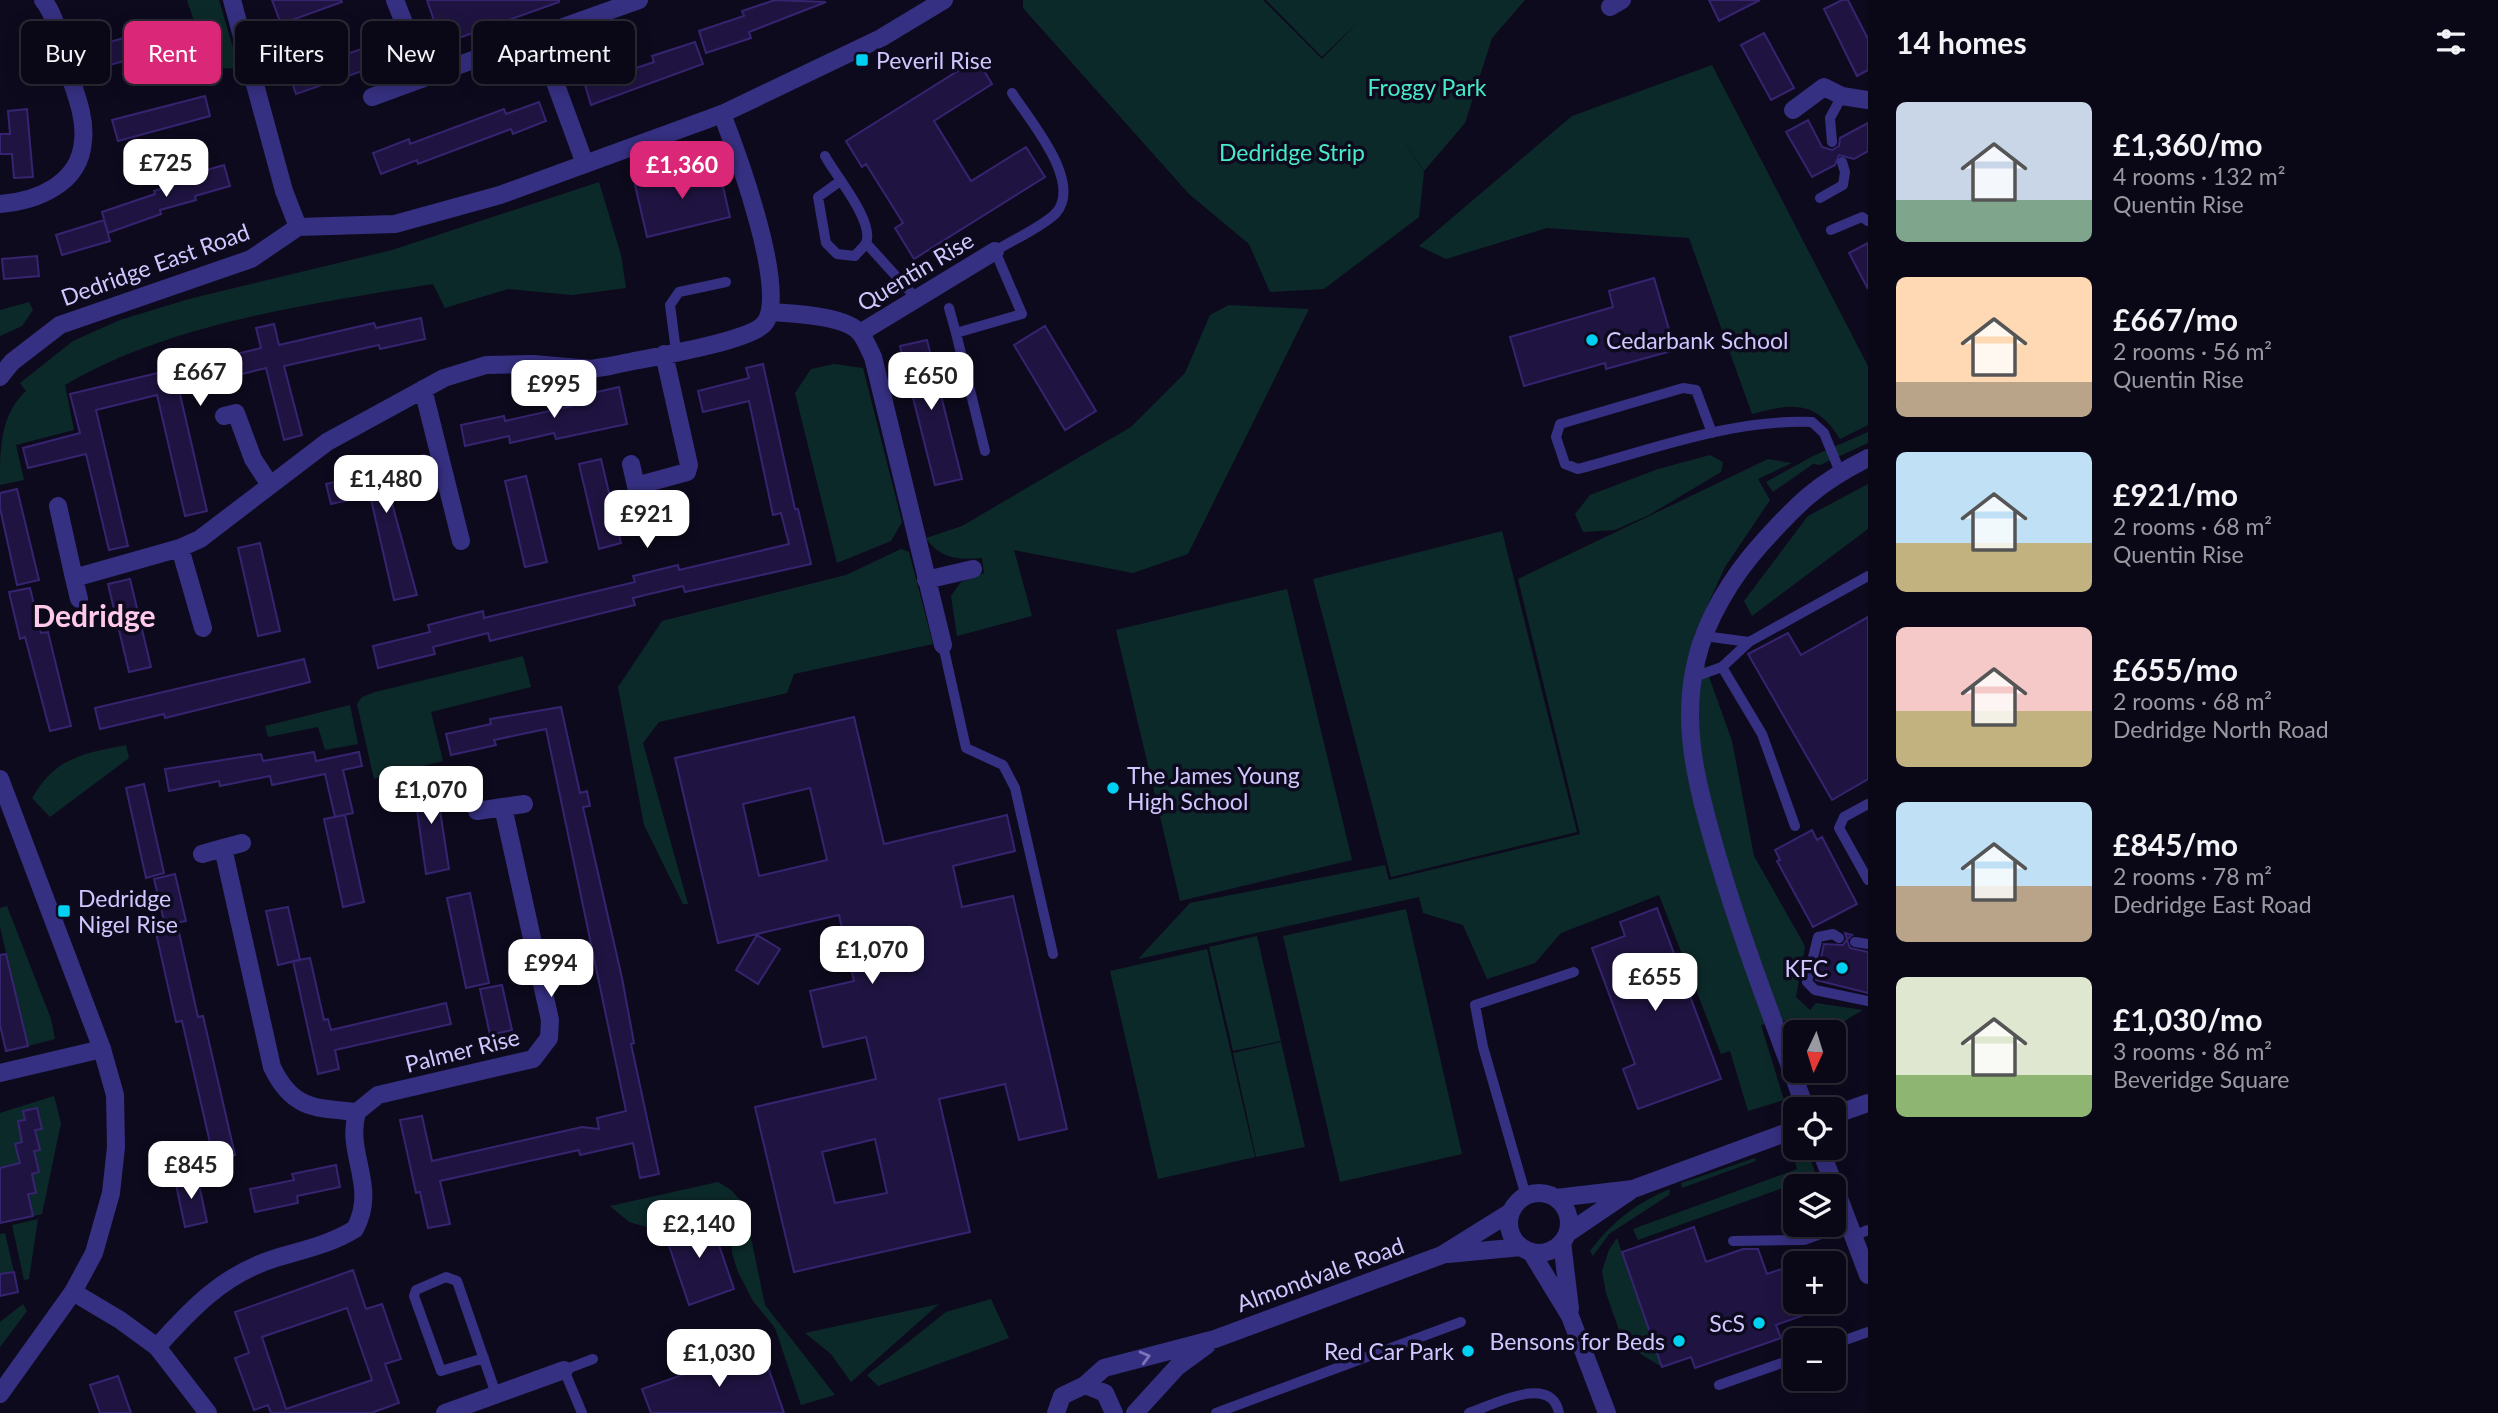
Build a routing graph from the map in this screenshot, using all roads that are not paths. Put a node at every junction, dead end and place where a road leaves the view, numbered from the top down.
1 (43, 0) edge
2 (232, 0) edge
3 (395, 0) edge
4 (639, 0) edge
5 (944, 0) edge
6 (403, 21) edge
7 (580, 21) edge
8 (406, 84) edge
9 (556, 84) edge
10 (1012, 93) dead end
11 (1842, 96) junction
12 (372, 97) dead end
13 (1868, 100) edge
14 (1793, 110) dead end
15 (722, 114) junction
16 (1832, 142) dead end
17 (825, 156) dead end
18 (1842, 162) dead end
19 (585, 164) junction
20 (839, 182) junction
21 (1820, 198) dead end
22 (0, 204) edge
23 (1868, 221) edge
24 (298, 227) junction
25 (1831, 230) dead end
26 (866, 243) junction
27 (995, 251) junction
28 (726, 282) dead end
29 (915, 297) junction
30 (949, 308) dead end
31 (771, 312) junction
32 (860, 333) junction
33 (956, 333) junction
34 (670, 352) junction
35 (0, 376) edge
36 (423, 389) junction
37 (237, 413) dead end
38 (1712, 433) junction
39 (985, 451) dead end
40 (1868, 458) edge
41 (631, 464) dead end
42 (1840, 472) junction
43 (270, 485) junction
44 (636, 486) junction
45 (58, 506) dead end
46 (643, 511) dead end
47 (461, 541) dead end
48 (180, 548) junction
49 (973, 569) dead end
50 (1868, 576) edge
51 (74, 578) junction
52 (926, 580) junction
53 (79, 598) dead end
54 (203, 628) dead end
55 (1704, 636) junction
56 (1749, 642) junction
57 (943, 645) joint
58 (1722, 667) junction
59 (1694, 677) junction
60 (0, 779) edge
61 (524, 804) dead end
62 (1868, 804) edge
63 (503, 807) junction
64 (477, 811) dead end
65 (1796, 826) dead end
66 (242, 843) dead end
67 (223, 848) junction
68 (202, 854) dead end
69 (1868, 880) edge
70 (1839, 938) dead end
71 (1855, 942) dead end
72 (1868, 944) edge
73 (1053, 954) dead end
74 (1574, 972) dead end
75 (1868, 1000) edge
76 (102, 1049) junction
77 (0, 1073) edge
78 (1801, 1097) edge
79 (1868, 1103) edge
80 (1846, 1111) edge
81 (357, 1112) junction
82 (1783, 1133) edge
83 (1825, 1160) edge
84 (1633, 1189) junction
85 (1526, 1196) junction
86 (1556, 1198) junction
87 (1511, 1212) junction
88 (1857, 1230) edge
89 (1565, 1238) junction
90 (1733, 1241) dead end
91 (1526, 1249) junction
92 (1441, 1255) junction
93 (1868, 1275) edge
94 (73, 1292) junction
95 (1570, 1316) junction
96 (1461, 1322) dead end
97 (1868, 1332) edge
98 (1215, 1339) junction
99 (1846, 1340) edge
100 (158, 1347) junction
101 (484, 1358) junction
102 (593, 1359) dead end
103 (1783, 1363) edge
104 (564, 1370) junction
105 (1085, 1385) junction
106 (1719, 1385) dead end
107 (0, 1394) edge
108 (496, 1394) junction
109 (1053, 1412) edge
110 (208, 1413) edge
111 (445, 1413) edge
112 (582, 1413) edge
113 (1114, 1413) edge
114 (1135, 1413) edge
115 (1216, 1413) edge
116 (1469, 1413) edge
117 (1559, 1413) edge
118 (1607, 1413) edge

1 - 22 street
2 - 24 street
3 - 6 street
4 - 7 street
5 - 15 street
8 - 12 street
9 - 19 street
10 - 27 lane
11 - 13 street
11 - 14 street
11 - 16 lane
15 - 19 street
15 - 31 street
17 - 20 lane
18 - 21 lane
19 - 24 street
20 - 26 lane
20 - 26 lane
23 - 25 lane
24 - 35 street, Dedridge East Road
26 - 29 lane
27 - 29 street, Quentin Rise
27 - 33 lane
28 - 34 lane
29 - 32 street, Quentin Rise
30 - 33 lane
31 - 32 street, Quentin Rise
31 - 34 street
32 - 52 street, Quentin Rise
33 - 39 lane
34 - 36 street
34 - 44 street
36 - 43 street
36 - 47 street
37 - 43 street
38 - 38 lane
38 - 42 lane
40 - 42 street
41 - 44 street
42 - 55 street
43 - 48 street
44 - 46 street
45 - 51 street
48 - 51 street
48 - 54 street
49 - 52 street
50 - 56 lane
51 - 53 street
52 - 57 street, Quentin Rise
55 - 56 lane
55 - 59 street
56 - 58 lane
57 - 73 lane
58 - 59 lane
58 - 65 lane
59 - 78 street
60 - 76 street
61 - 63 street
62 - 69 lane
63 - 64 street
63 - 81 street, Palmer Rise
66 - 67 street
67 - 68 street
67 - 81 street
70 - 75 lane
71 - 72 lane
74 - 85 lane
76 - 77 street
76 - 94 street
79 - 80 street
81 - 100 street
82 - 84 street
83 - 88 street
84 - 86 street
84 - 89 street
85 - 86 street
85 - 87 street
86 - 89 street
87 - 91 street
87 - 92 street, Almondvale Road
88 - 90 lane
88 - 93 street
89 - 91 street
89 - 95 street
91 - 92 street, Almondvale Road
91 - 95 street
92 - 98 street, Almondvale Road
94 - 100 street
94 - 107 street
95 - 118 street
96 - 115 lane
97 - 99 lane
105 -> 98 street, Almondvale Road
98 - 114 street, Almondvale Road
100 - 110 street
101 - 101 lane
101 - 108 lane
102 - 104 lane
103 - 106 lane
104 - 108 street
104 - 112 lane
105 - 109 street, Almondvale Road
105 - 113 street
108 - 111 street
116 - 117 lane

